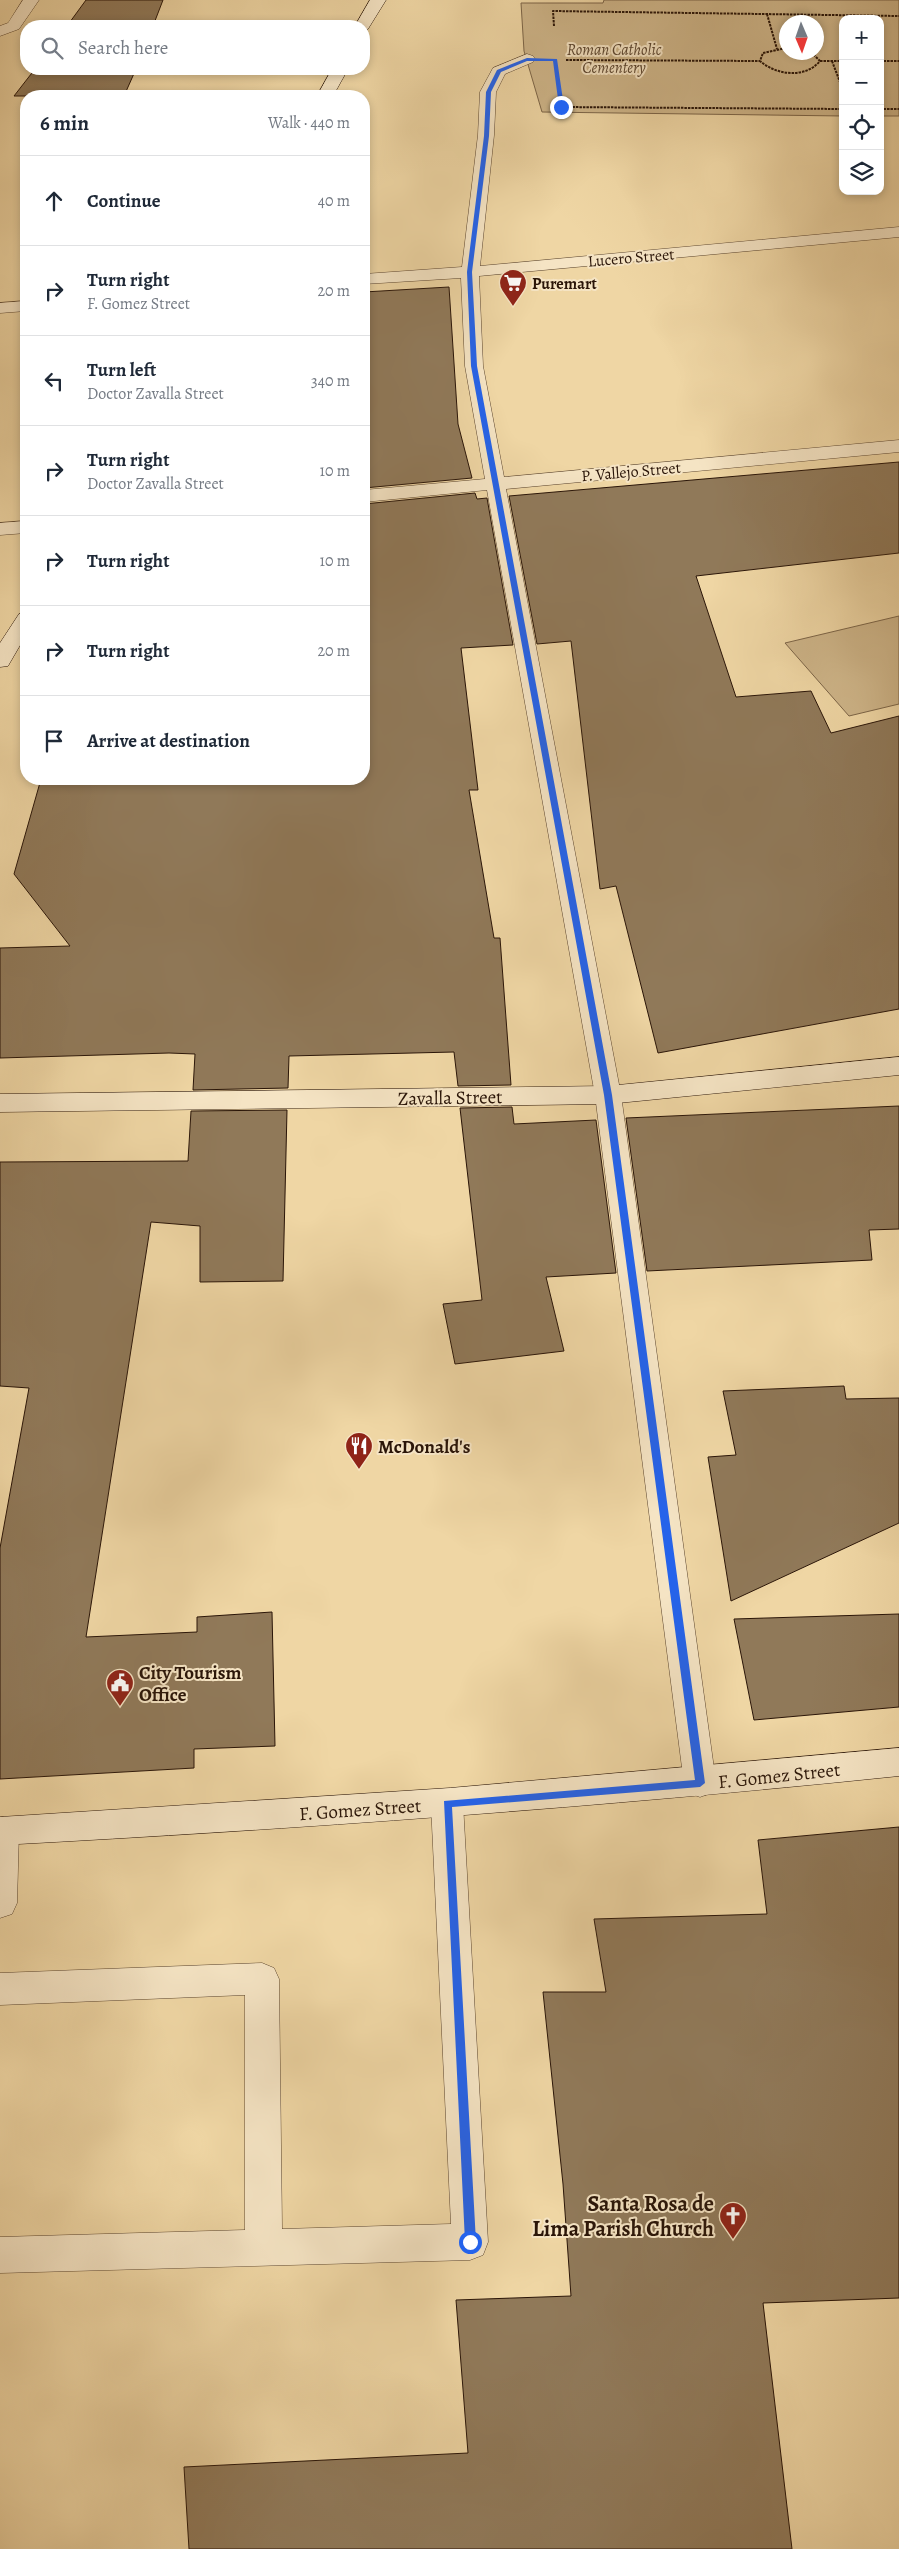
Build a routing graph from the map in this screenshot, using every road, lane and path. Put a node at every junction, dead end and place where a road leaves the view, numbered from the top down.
1 (31, 0) edge
2 (378, 0) edge
3 (767, 14) junction
4 (899, 16) edge
5 (366, 20) edge
6 (0, 31) edge
7 (777, 49) joint
8 (527, 59) joint
9 (555, 60) junction
10 (760, 61) junction
11 (820, 61) joint
12 (832, 61) junction
13 (839, 61) edge
14 (884, 61) edge
15 (899, 61) edge
16 (337, 75) edge
17 (839, 79) edge
18 (328, 90) edge
19 (839, 109) edge
20 (884, 109) edge
21 (899, 109) edge
22 (899, 232) edge
23 (470, 272) junction
24 (370, 279) edge
25 (20, 306) edge
26 (0, 308) edge
27 (899, 446) edge
28 (497, 484) junction
29 (370, 495) edge
30 (20, 527) edge
31 (0, 529) edge
32 (20, 628) edge
33 (0, 661) edge
34 (899, 1066) edge
35 (608, 1095) junction
36 (0, 1103) edge
37 (899, 1762) edge
38 (700, 1783) junction
39 (447, 1804) junction
40 (1, 1831) edge
41 (0, 1903) edge
42 (0, 1989) edge
43 (264, 2249) junction
44 (0, 2255) edge

1 - 6 street
2 - 5 street
3 - 4 path
3 - 7 path
3 - 9 path
7 - 10 path
8 - 9 path
8 - 23 street
9 - 10 path
9 - 19 path
10 - 11 path
11 - 12 path
12 - 13 path
12 - 17 path
14 - 15 path
16 - 18 street
20 - 21 path
22 - 23 street, Lucero Street
23 - 24 street, Lucero Street
23 - 28 street
25 - 26 street
27 - 28 street, P. Vallejo Street
28 - 29 street, P. Vallejo Street
28 - 35 street
30 - 31 street
32 - 33 street
34 - 35 street, Zavalla Street
35 - 36 street, Zavalla Street
35 - 38 street
37 - 38 street, F. Gomez Street
38 - 39 street, F. Gomez Street
39 - 40 street, F. Gomez Street
39 - 43 street
40 - 41 street
42 - 43 street
43 - 44 street

